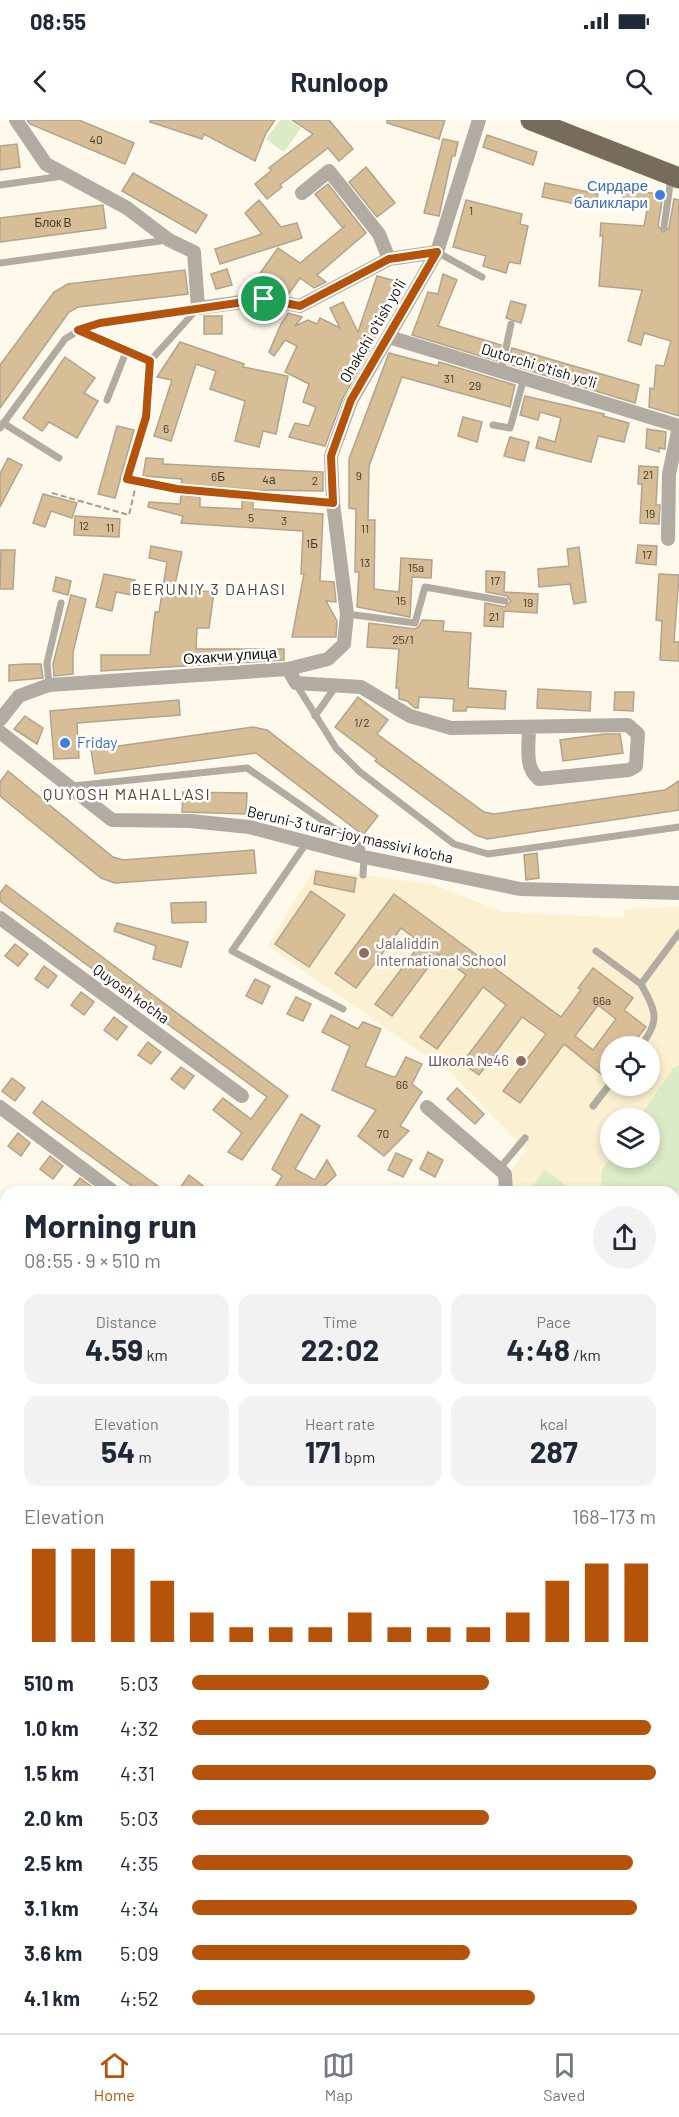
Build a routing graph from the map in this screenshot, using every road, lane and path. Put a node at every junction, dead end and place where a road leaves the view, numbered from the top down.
1 (16, 120) edge
2 (479, 120) edge
3 (531, 120) edge
4 (570, 120) edge
5 (677, 172) edge
6 (67, 176) junction
7 (0, 185) edge
8 (302, 193) dead end
9 (664, 227) dead end
10 (170, 240) junction
11 (437, 252) junction
12 (389, 259) junction
13 (0, 263) edge
14 (482, 277) dead end
15 (198, 308) junction
16 (510, 324) dead end
17 (78, 330) junction
18 (389, 337) junction
19 (126, 352) junction
20 (150, 361) junction
21 (501, 371) junction
22 (524, 378) junction
23 (106, 400) dead end
24 (2, 425) edge
25 (493, 425) dead end
26 (679, 427) edge
27 (59, 458) dead end
28 (137, 481) junction
29 (52, 493) dead end
30 (333, 503) junction
31 (668, 539) dead end
32 (505, 601) dead end
33 (61, 603) dead end
34 (347, 614) junction
35 (288, 669) junction
36 (296, 683) junction
37 (338, 684) junction
38 (50, 685) junction
39 (315, 716) junction
40 (0, 720) edge
41 (529, 728) junction
42 (2, 738) edge
43 (70, 787) junction
44 (679, 827) edge
45 (307, 842) junction
46 (364, 857) junction
47 (363, 875) dead end
48 (679, 893) edge
49 (0, 918) edge
50 (679, 933) edge
51 (596, 951) dead end
52 (640, 984) junction
53 (342, 1009) dead end
54 (648, 1036) edge
55 (242, 1096) dead end
56 (601, 1096) edge
57 (593, 1106) dead end
58 (0, 1107) edge
59 (427, 1107) dead end
60 (525, 1138) dead end
61 (499, 1169) junction
62 (106, 1186) edge
63 (506, 1186) edge

1 - 6 street
2 - 11 street, Ohakchi o'tish yo'li
3 - 5 main road
4 - 5 main road
5 - 9 lane
6 - 7 lane
6 - 10 street
8 - 12 street
10 - 13 lane
10 - 15 street
11 - 12 street
11 - 14 lane
11 - 18 street, Ohakchi o'tish yo'li
12 - 15 street
15 - 17 lane
15 - 20 lane
16 - 21 lane
17 - 19 lane
17 - 24 lane
18 - 21 street, Dutorchi o'tish yo'li
18 - 30 street, Ohakchi o'tish yo'li
19 - 20 lane
19 - 23 lane
20 - 28 lane
21 - 22 street, Dutorchi o'tish yo'li
22 - 25 lane
22 - 26 street, Dutorchi o'tish yo'li
24 - 27 lane
26 - 31 street
28 - 29 path
28 - 30 lane
30 - 34 street, Ohakchi o'tish yo'li
32 - 34 lane
33 - 38 lane
34 - 35 street, Ohakchi o'tish yo'li
35 - 36 street, Охакчи улица
35 - 38 street, Охакчи улица
36 - 37 street
36 - 39 lane
37 - 39 lane
37 - 41 street
38 - 40 street, Охакчи улица
39 - 44 lane
41 - 41 street
42 - 43 street, Beruni-3 turar-joy massivi ko'cha
43 - 45 street, Beruni-3 turar-joy massivi ko'cha
43 - 46 lane
45 - 46 street, Beruni-3 turar-joy massivi ko'cha
45 - 53 lane
46 - 47 lane
46 - 48 street, Beruni-3 turar-joy massivi ko'cha
49 - 55 street, Quyosh ko'cha
50 - 52 lane
51 - 52 lane
52 - 54 lane
56 - 57 lane
58 - 62 street
59 - 61 street
60 - 61 lane
61 - 63 street

